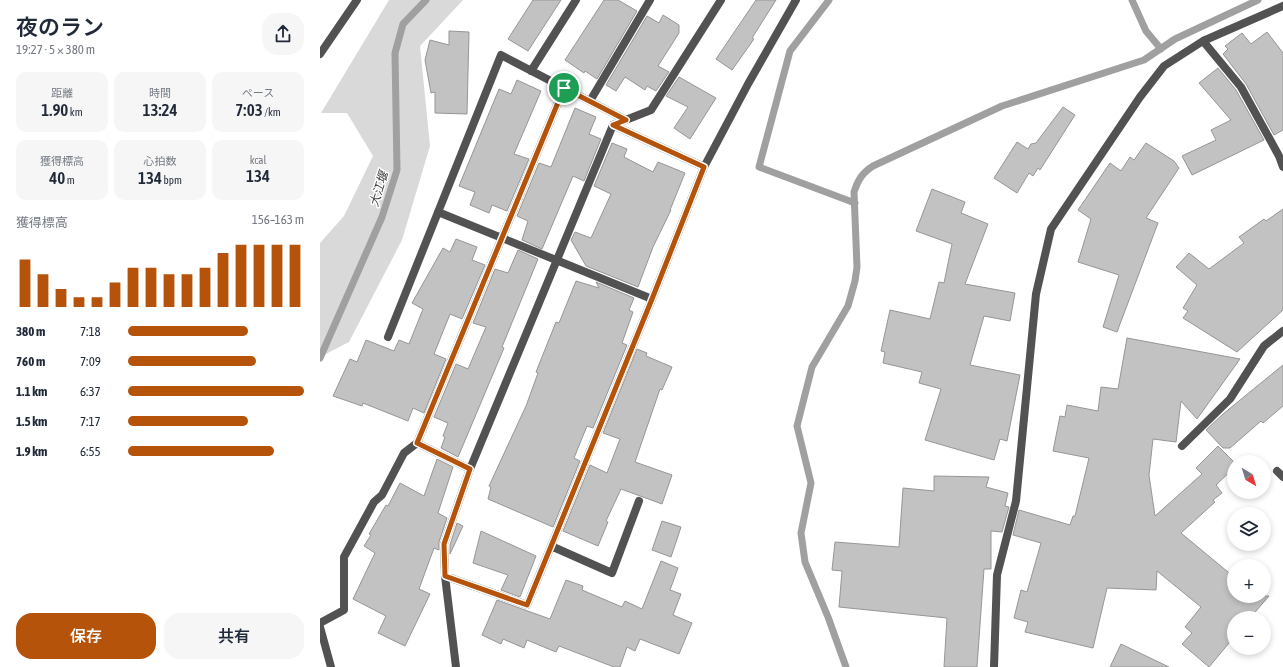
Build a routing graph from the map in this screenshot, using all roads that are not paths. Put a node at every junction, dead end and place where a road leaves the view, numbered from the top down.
1 (357, 0) edge
2 (576, 0) edge
3 (650, 0) edge
4 (721, 0) edge
5 (796, 0) edge
6 (1283, 6) edge
7 (1203, 41) junction
8 (320, 54) edge
9 (531, 71) junction
10 (564, 88) junction
11 (590, 101) junction
12 (626, 120) junction
13 (613, 125) junction
14 (704, 167) junction
15 (1283, 167) edge
16 (438, 212) junction
17 (502, 238) junction
18 (556, 259) junction
19 (652, 299) junction
20 (1283, 331) edge
21 (388, 337) dead end
22 (417, 443) junction
23 (1182, 446) dead end
24 (470, 469) junction
25 (639, 501) dead end
26 (551, 546) junction
27 (445, 576) junction
28 (320, 623) edge
29 (320, 627) edge
30 (331, 667) edge
31 (456, 667) edge
32 (994, 667) edge

1 - 8 street
2 - 9 street
3 - 11 street
4 - 12 street
5 - 14 street
6 - 7 street
7 - 15 street
7 - 32 street
9 - 10 street
9 - 16 street
10 - 11 street
10 - 17 street
11 - 12 street
12 - 13 street
13 - 14 street
13 - 18 street
14 - 19 street
16 - 17 street
16 - 21 street
17 - 18 street
17 - 22 street
18 - 19 street
18 - 24 street
19 - 26 street
20 - 23 street
22 - 24 street
22 - 28 street
24 - 27 street
25 - 26 street
26 - 27 street
27 - 31 street
29 - 30 street

